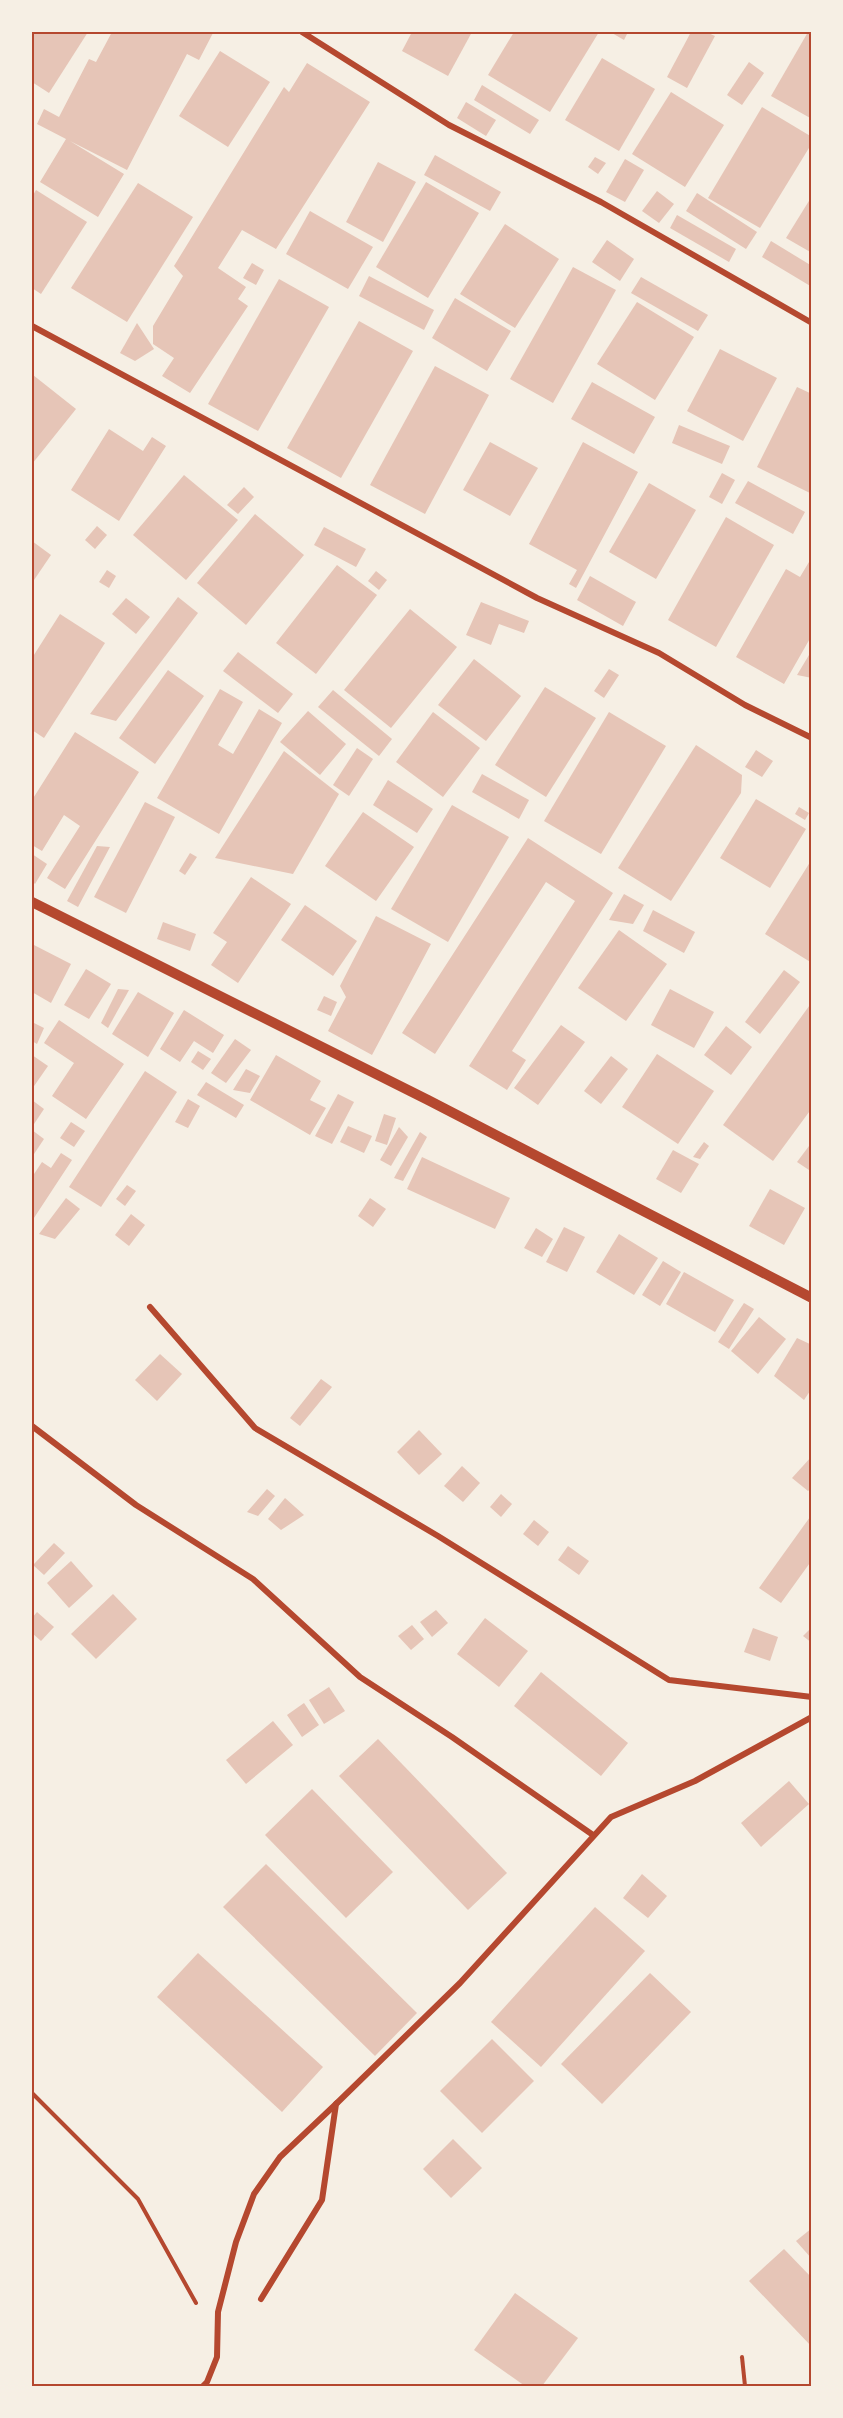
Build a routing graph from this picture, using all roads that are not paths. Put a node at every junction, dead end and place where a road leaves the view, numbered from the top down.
1 (302, 32) edge
2 (812, 323) edge
3 (32, 326) edge
4 (812, 738) edge
5 (32, 902) edge
6 (812, 1298) edge
7 (150, 1307) dead end
8 (32, 1426) edge
9 (812, 1697) edge
10 (812, 1717) edge
11 (611, 1817) junction
12 (593, 1835) junction
13 (468, 1975) junction
14 (336, 2104) junction
15 (261, 2299) dead end
16 (203, 2386) edge

1 - 2 street
3 - 4 street
5 - 6 street
7 - 9 street
8 - 12 street
10 - 11 street
11 - 12 street
11 - 13 street
12 - 13 street
13 - 14 street
14 - 15 street
14 - 16 street

